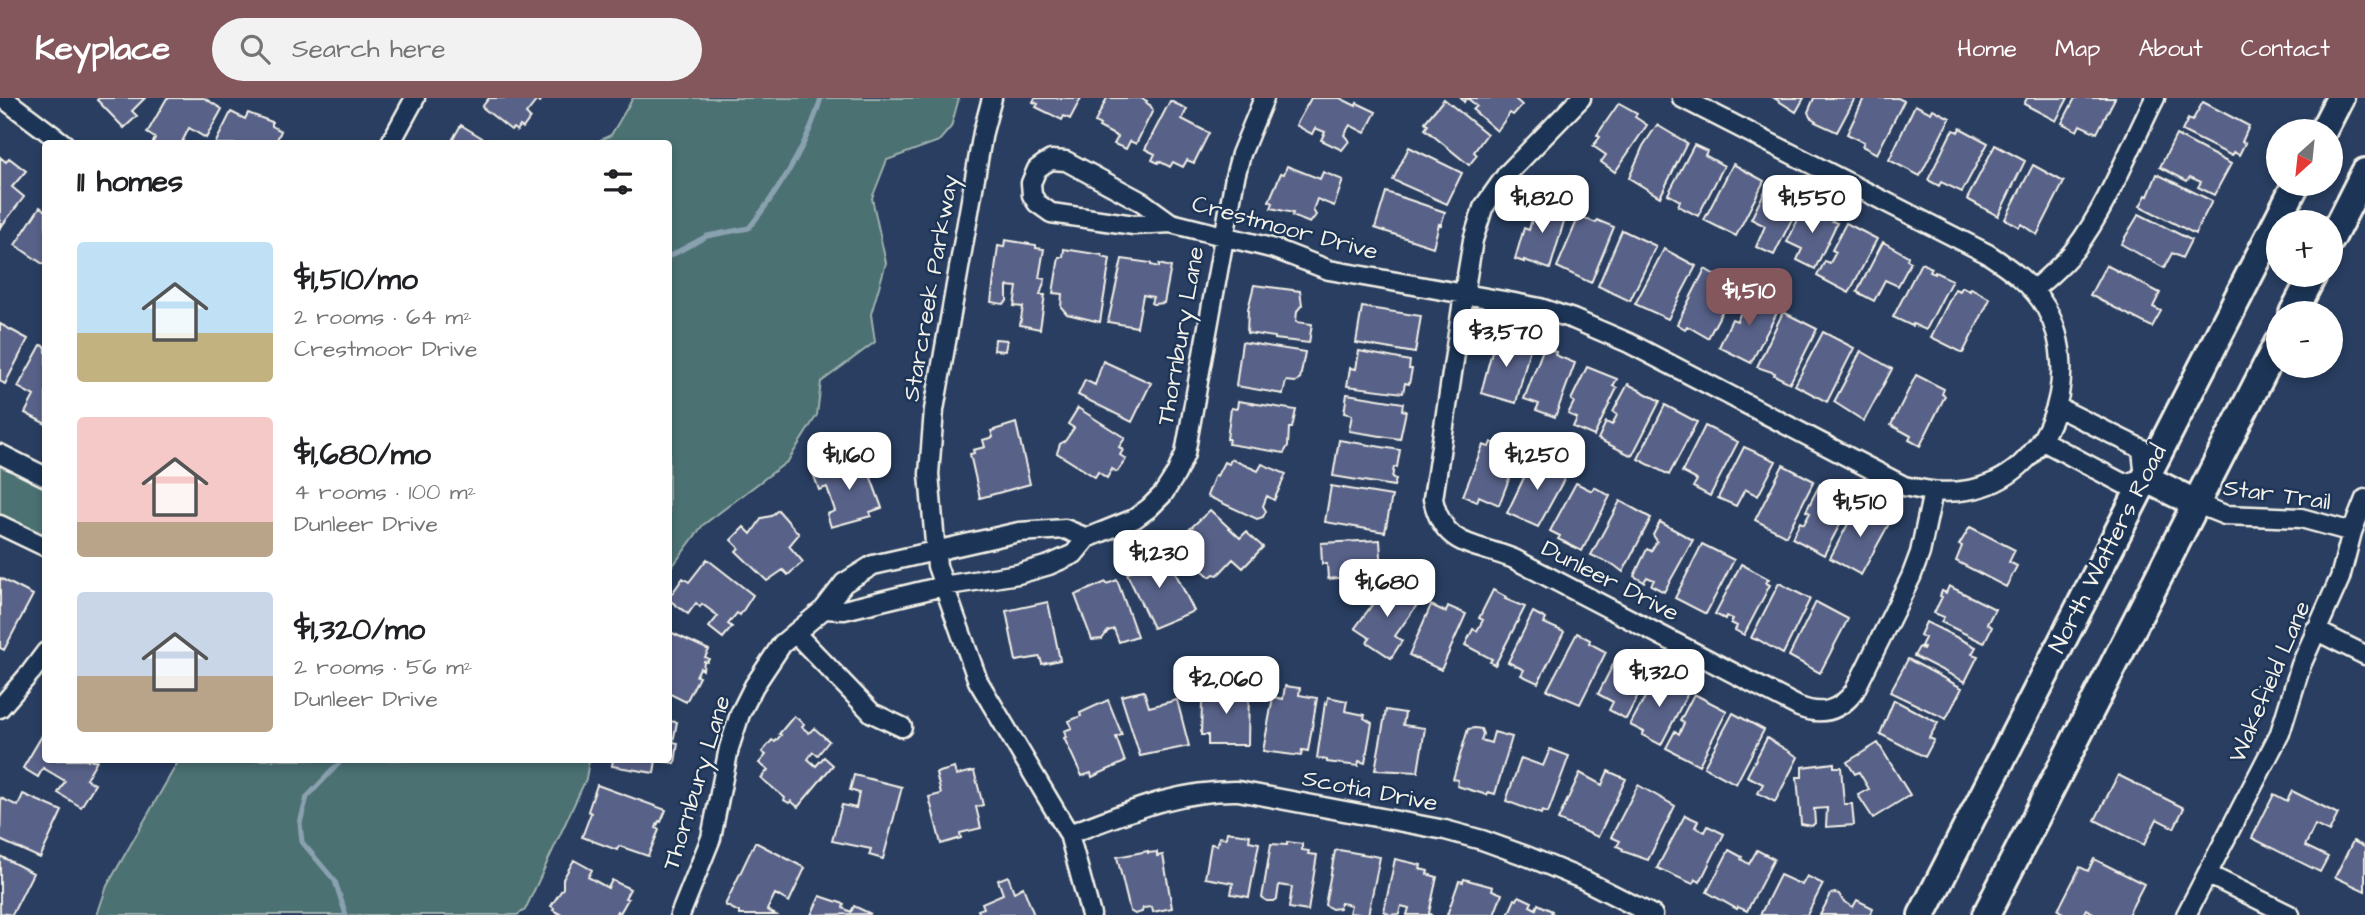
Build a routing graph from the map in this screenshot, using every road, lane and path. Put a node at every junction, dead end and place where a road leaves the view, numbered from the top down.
1 (3, 98) edge
2 (415, 98) edge
3 (992, 98) edge
4 (1264, 98) edge
5 (1581, 98) edge
6 (1682, 98) edge
7 (2155, 98) edge
8 (2340, 98) edge
9 (2329, 119) edge
10 (59, 140) edge
11 (392, 140) edge
12 (2365, 173) edge
13 (2290, 196) edge
14 (2343, 216) edge
15 (1171, 223) junction
16 (1223, 236) junction
17 (2033, 289) junction
18 (1464, 294) junction
19 (2266, 367) edge
20 (2057, 407) junction
21 (2041, 440) junction
22 (0, 454) edge
23 (42, 475) edge
24 (2145, 478) junction
25 (1933, 492) junction
26 (2365, 499) edge
27 (2197, 504) junction
28 (0, 524) edge
29 (2351, 533) junction
30 (1087, 538) junction
31 (42, 545) edge
32 (936, 551) junction
33 (943, 586) junction
34 (824, 609) junction
35 (2315, 630) junction
36 (795, 633) junction
37 (2365, 655) edge
38 (42, 658) edge
39 (0, 708) edge
40 (902, 727) dead end
41 (1069, 834) junction
42 (2207, 874) junction
43 (680, 915) edge
44 (1091, 915) edge
45 (1653, 915) edge
46 (1922, 915) edge
47 (1986, 915) edge
48 (2186, 915) edge
49 (2290, 915) edge

1 - 10 street
2 - 11 street
3 - 32 street, Starcreek Parkway
4 - 16 street, Thornbury Lane
5 - 18 street
6 - 17 street, Crestmoor Drive
7 - 17 street
8 - 9 main road
12 - 14 main road
13 - 24 main road, North Watters Road
15 - 15 street, Crestmoor Drive
15 - 16 street, Crestmoor Drive
16 - 18 street, Crestmoor Drive
16 - 30 street, Thornbury Lane
17 - 20 street, Crestmoor Drive
18 - 25 street, Crestmoor Drive
18 - 25 street, Dunleer Drive
19 - 27 main road
20 - 21 street, Crestmoor Drive
20 - 24 street
21 - 24 street
21 - 25 street, Crestmoor Drive
22 - 23 street
24 - 27 main road
24 - 46 main road, North Watters Road
26 - 29 street, Wakefield Lane
27 - 29 street, Star Trail
27 - 47 main road
28 - 31 street
29 - 35 street, Wakefield Lane
30 - 32 street, Thornbury Lane
30 - 33 street, Thornbury Lane
32 - 33 street, Starcreek Parkway
32 - 34 street, Thornbury Lane
33 - 34 street, Thornbury Lane
33 - 41 street, Starcreek Parkway
34 - 36 street, Thornbury Lane
35 - 37 street
35 - 42 street, Wakefield Lane
36 - 40 street
36 - 43 street, Thornbury Lane
38 - 39 street
41 - 44 street, Starcreek Parkway
41 - 45 street, Scotia Drive
42 - 48 street, Wakefield Lane
42 - 49 street

